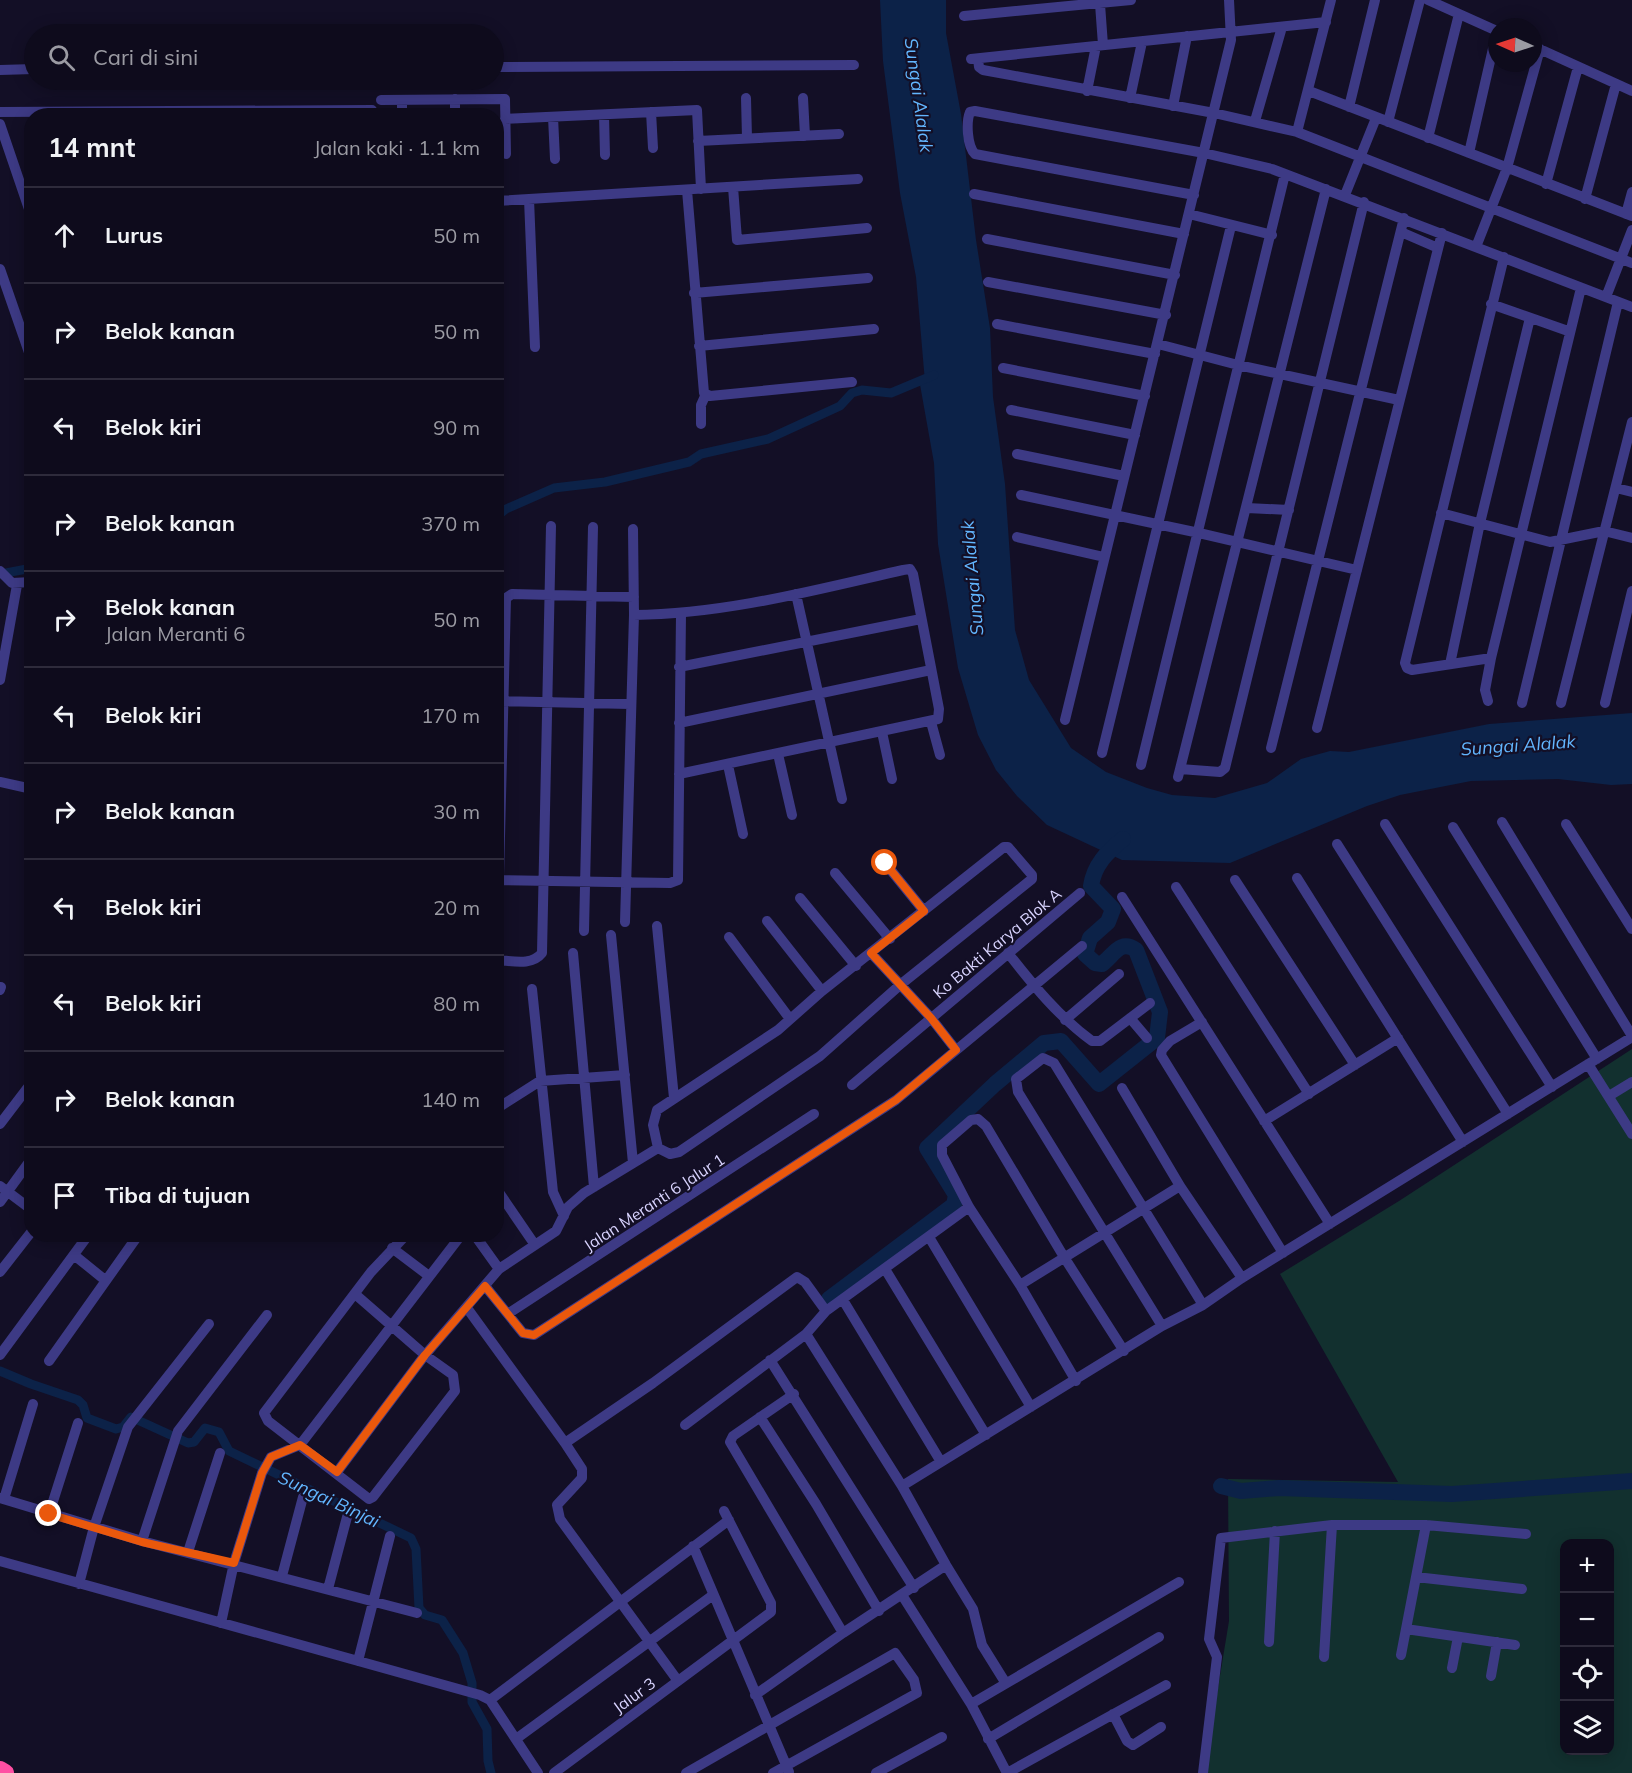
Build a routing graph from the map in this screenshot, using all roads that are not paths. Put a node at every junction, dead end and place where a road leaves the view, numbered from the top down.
1 (1131, 0) edge
2 (1229, 0) edge
3 (1331, 0) edge
4 (1375, 0) edge
5 (1420, 0) edge
6 (1428, 0) edge
7 (1100, 4) junction
8 (1459, 14) junction
9 (964, 16) dead end
10 (1326, 22) junction
11 (1282, 27) junction
12 (1488, 27) edge
13 (1232, 31) junction
14 (1187, 36) junction
15 (1142, 42) junction
16 (1100, 46) junction
17 (1542, 50) edge
18 (854, 66) dead end
19 (504, 67) edge
20 (1578, 67) junction
21 (24, 69) edge
22 (0, 70) edge
23 (1488, 70) edge
24 (1531, 72) edge
25 (1616, 84) junction
26 (1087, 91) junction
27 (1309, 91) junction
28 (1632, 91) edge
29 (746, 98) dead end
30 (803, 98) dead end
31 (1130, 98) junction
32 (455, 99) junction
33 (381, 100) dead end
34 (402, 100) junction
35 (1173, 106) junction
36 (1349, 107) junction
37 (402, 108) edge
38 (455, 108) edge
39 (0, 112) edge
40 (651, 112) junction
41 (24, 113) edge
42 (1214, 113) junction
43 (604, 115) junction
44 (553, 117) junction
45 (1376, 118) junction
46 (505, 120) junction
47 (1255, 121) junction
48 (1388, 122) junction
49 (0, 124) edge
50 (1297, 132) junction
51 (839, 134) dead end
52 (804, 136) junction
53 (747, 138) junction
54 (1428, 138) junction
55 (698, 141) junction
56 (653, 148) dead end
57 (4, 150) edge
58 (1204, 153) junction
59 (1469, 153) junction
60 (506, 154) dead end
61 (605, 155) dead end
62 (1360, 158) junction
63 (555, 159) dead end
64 (1506, 168) junction
65 (1285, 174) junction
66 (858, 179) dead end
67 (1546, 184) junction
68 (732, 187) junction
69 (700, 189) junction
70 (1326, 189) junction
71 (687, 190) junction
72 (1632, 192) edge
73 (974, 194) dead end
74 (1194, 195) junction
75 (1345, 195) junction
76 (24, 199) edge
77 (530, 199) junction
78 (1586, 199) junction
79 (504, 201) edge
80 (1364, 202) junction
81 (1491, 207) junction
82 (1189, 214) junction
83 (1629, 215) edge
84 (1404, 218) junction
85 (1231, 226) junction
86 (867, 228) dead end
87 (1632, 230) edge
88 (1401, 232) junction
89 (1442, 233) junction
90 (1184, 234) junction
91 (1272, 235) junction
92 (987, 239) dead end
93 (1476, 247) junction
94 (1438, 248) junction
95 (1504, 258) junction
96 (1621, 259) junction
97 (1632, 262) edge
98 (0, 269) edge
99 (1175, 275) junction
100 (868, 278) dead end
101 (988, 282) dead end
102 (1581, 288) junction
103 (694, 293) junction
104 (1606, 297) junction
105 (1618, 302) junction
106 (1491, 304) junction
107 (1632, 307) edge
108 (1166, 315) junction
109 (1530, 318) junction
110 (997, 324) dead end
111 (874, 329) dead end
112 (1569, 331) junction
113 (24, 336) edge
114 (699, 346) junction
115 (535, 347) dead end
116 (1157, 349) junction
117 (1199, 355) junction
118 (1238, 365) junction
119 (1003, 368) dead end
120 (1278, 374) junction
121 (852, 382) dead end
122 (1320, 382) junction
123 (1361, 392) junction
124 (706, 394) junction
125 (1145, 396) junction
126 (1399, 400) junction
127 (1011, 410) dead end
128 (1632, 423) edge
129 (701, 424) dead end
130 (1135, 435) junction
131 (1629, 448) edge
132 (1017, 454) dead end
133 (1124, 476) junction
134 (1616, 488) junction
135 (1632, 492) edge
136 (1021, 495) dead end
137 (1247, 508) junction
138 (1289, 510) junction
139 (1441, 513) junction
140 (1114, 515) junction
141 (1480, 523) junction
142 (1157, 524) junction
143 (551, 526) dead end
144 (593, 527) dead end
145 (633, 529) dead end
146 (1604, 531) junction
147 (1199, 533) junction
148 (1521, 535) junction
149 (1017, 537) dead end
150 (1632, 538) edge
151 (1561, 542) junction
152 (1239, 543) junction
153 (1279, 552) junction
154 (1104, 557) junction
155 (1319, 562) junction
156 (1357, 570) junction
157 (3, 575) edge
158 (24, 584) edge
159 (17, 585) junction
160 (1632, 591) edge
161 (549, 594) junction
162 (796, 594) junction
163 (592, 595) junction
164 (634, 597) junction
165 (681, 614) junction
166 (634, 615) junction
167 (921, 619) junction
168 (504, 639) edge
169 (806, 642) junction
170 (1491, 658) junction
171 (1450, 664) junction
172 (679, 667) junction
173 (931, 670) junction
174 (0, 680) edge
175 (817, 692) junction
176 (504, 701) edge
177 (1488, 701) dead end
178 (546, 703) junction
179 (1522, 703) dead end
180 (1561, 703) dead end
181 (1605, 703) dead end
182 (589, 704) junction
183 (630, 705) junction
184 (1065, 720) dead end
185 (931, 722) junction
186 (679, 723) junction
187 (1317, 728) dead end
188 (882, 732) junction
189 (828, 743) junction
190 (1271, 748) dead end
191 (1102, 753) dead end
192 (778, 754) junction
193 (940, 755) dead end
194 (728, 765) junction
195 (1142, 765) dead end
196 (679, 774) junction
197 (892, 778) dead end
198 (0, 782) edge
199 (24, 787) edge
200 (842, 799) dead end
201 (792, 815) dead end
202 (1502, 822) dead end
203 (1385, 824) dead end
204 (1566, 824) dead end
205 (1454, 827) dead end
206 (743, 834) dead end
207 (1337, 843) dead end
208 (885, 863) dead end
209 (836, 873) dead end
210 (1297, 878) dead end
211 (504, 880) edge
212 (1235, 880) dead end
213 (544, 881) junction
214 (585, 881) junction
215 (626, 882) junction
216 (1176, 887) dead end
217 (1080, 893) dead end
218 (1122, 897) dead end
219 (800, 898) dead end
220 (924, 911) junction
221 (767, 921) dead end
222 (625, 922) dead end
223 (657, 926) dead end
224 (1632, 929) edge
225 (584, 931) dead end
226 (610, 934) dead end
227 (729, 937) dead end
228 (890, 939) junction
229 (1082, 946) dead end
230 (573, 953) dead end
231 (871, 953) junction
232 (1008, 953) junction
233 (504, 960) edge
234 (856, 966) junction
235 (1119, 974) dead end
236 (900, 985) junction
237 (1035, 987) junction
238 (532, 989) dead end
239 (822, 991) junction
240 (1150, 1003) dead end
241 (931, 1018) junction
242 (1130, 1018) junction
243 (790, 1019) junction
244 (1065, 1020) junction
245 (1202, 1022) junction
246 (1632, 1037) edge
247 (1147, 1038) dead end
248 (1398, 1038) junction
249 (956, 1050) junction
250 (1593, 1062) junction
251 (1355, 1065) junction
252 (625, 1075) junction
253 (583, 1078) junction
254 (540, 1081) junction
255 (1632, 1082) edge
256 (852, 1085) dead end
257 (1552, 1087) junction
258 (1122, 1088) dead end
259 (24, 1092) edge
260 (1309, 1094) junction
261 (1609, 1096) junction
262 (674, 1098) junction
263 (504, 1104) edge
264 (814, 1114) dead end
265 (1508, 1114) junction
266 (1264, 1121) junction
267 (0, 1124) edge
268 (1632, 1134) edge
269 (1463, 1142) junction
270 (658, 1148) junction
271 (633, 1163) junction
272 (24, 1167) edge
273 (1180, 1186) junction
274 (594, 1187) junction
275 (4, 1189) edge
276 (504, 1200) edge
277 (0, 1202) edge
278 (24, 1203) edge
279 (969, 1207) junction
280 (1143, 1207) junction
281 (564, 1216) junction
282 (1330, 1224) junction
283 (1104, 1232) junction
284 (929, 1237) junction
285 (24, 1241) edge
286 (83, 1242) edge
287 (133, 1242) edge
288 (398, 1242) edge
289 (456, 1242) edge
290 (480, 1242) edge
291 (535, 1245) junction
292 (392, 1248) junction
293 (1283, 1253) junction
294 (74, 1255) junction
295 (1064, 1257) junction
296 (499, 1269) junction
297 (885, 1269) junction
298 (0, 1272) edge
299 (429, 1276) junction
300 (1242, 1278) junction
301 (105, 1280) junction
302 (1020, 1285) junction
303 (485, 1286) junction
304 (355, 1294) junction
305 (843, 1300) junction
306 (1203, 1305) junction
307 (467, 1308) junction
308 (826, 1311) junction
309 (509, 1313) junction
310 (267, 1315) dead end
311 (209, 1324) dead end
312 (391, 1326) junction
313 (1162, 1326) junction
314 (806, 1334) junction
315 (1124, 1351) junction
316 (0, 1355) edge
317 (425, 1355) junction
318 (770, 1360) junction
319 (49, 1361) dead end
320 (1076, 1380) junction
321 (794, 1394) junction
322 (33, 1404) dead end
323 (1031, 1407) junction
324 (760, 1418) junction
325 (78, 1423) dead end
326 (685, 1425) dead end
327 (986, 1435) junction
328 (565, 1443) junction
329 (300, 1445) junction
330 (220, 1453) dead end
331 (941, 1462) junction
332 (337, 1472) junction
333 (902, 1486) junction
334 (303, 1497) dead end
335 (2, 1499) edge
336 (49, 1514) junction
337 (347, 1517) dead end
338 (1332, 1525) junction
339 (1426, 1525) junction
340 (94, 1527) junction
341 (1275, 1531) junction
342 (1526, 1534) dead end
343 (390, 1536) dead end
344 (142, 1542) junction
345 (693, 1546) junction
346 (188, 1552) junction
347 (0, 1562) edge
348 (234, 1563) junction
349 (946, 1565) junction
350 (282, 1576) junction
351 (1416, 1577) junction
352 (1179, 1582) dead end
353 (79, 1584) junction
354 (914, 1588) junction
355 (328, 1589) junction
356 (1522, 1589) dead end
357 (714, 1595) junction
358 (902, 1596) junction
359 (373, 1601) junction
360 (619, 1602) junction
361 (879, 1611) junction
362 (417, 1612) dead end
363 (221, 1623) junction
364 (1406, 1629) junction
365 (843, 1633) junction
366 (1159, 1637) dead end
367 (1458, 1637) junction
368 (731, 1640) junction
369 (651, 1642) junction
370 (1269, 1642) dead end
371 (1497, 1642) junction
372 (1515, 1645) dead end
373 (1401, 1655) dead end
374 (1324, 1657) dead end
375 (358, 1661) junction
376 (1452, 1668) dead end
377 (1491, 1676) dead end
378 (678, 1682) junction
379 (1005, 1682) junction
380 (1166, 1685) dead end
381 (755, 1695) junction
382 (485, 1697) junction
383 (970, 1704) junction
384 (1113, 1714) junction
385 (769, 1727) junction
386 (1161, 1727) dead end
387 (942, 1737) dead end
388 (516, 1739) junction
389 (988, 1740) junction
390 (0, 1770) edge
391 (787, 1770) edge
392 (881, 1772) edge
393 (5, 1773) edge
394 (538, 1773) edge
395 (554, 1773) edge
396 (686, 1773) edge
397 (773, 1773) edge
398 (1007, 1773) edge
399 (1203, 1773) edge

1 - 7 street
2 - 13 street
3 - 10 street
4 - 36 street
5 - 48 street
6 - 8 street
7 - 9 street
7 - 16 street
8 - 12 street
8 - 54 street
10 - 11 street
10 - 27 street
11 - 13 street
11 - 47 street
13 - 14 street
13 - 42 street
14 - 15 street
14 - 35 street
15 - 16 street
15 - 31 street
16 - 26 street
16 - 26 street
17 - 20 street
18 - 19 street
20 - 25 street
20 - 67 street
21 - 22 street
23 - 59 street
24 - 64 street
25 - 28 street
25 - 78 street
26 - 31 street
27 - 36 street
27 - 50 street
29 - 53 street
30 - 52 street
31 - 35 street
32 - 34 street
32 - 38 street
32 - 46 street
33 - 34 street
34 - 37 street
35 - 42 street
36 - 45 street
39 - 41 street
40 - 43 street
40 - 55 street
40 - 56 street
42 - 47 street
42 - 58 street
43 - 44 street
43 - 61 street
44 - 46 street
44 - 63 street
45 - 48 street
45 - 62 street
46 - 60 street
47 - 50 street
48 - 54 street
49 - 57 street
50 - 62 street
51 - 52 street
52 - 53 street
53 - 55 street
54 - 59 street
55 - 69 street
57 - 76 street
58 - 65 street
58 - 74 street
58 - 74 street
59 - 64 street
62 - 75 street
62 - 81 street
64 - 67 street
64 - 81 street
65 - 70 street
65 - 91 street
66 - 68 street
67 - 78 street
68 - 69 street
68 - 86 street
69 - 71 street
70 - 75 street
70 - 120 street
71 - 77 street
71 - 103 street
72 - 83 street
73 - 90 street
74 - 82 street
75 - 80 street
77 - 79 street
77 - 115 street
78 - 83 street
80 - 84 street
80 - 122 street
81 - 93 street
81 - 96 street
82 - 85 street
82 - 90 street
84 - 88 street
84 - 89 street
85 - 91 street
85 - 117 street
87 - 96 street
88 - 94 street
88 - 123 street
89 - 93 street
89 - 94 street
90 - 99 street
91 - 118 street
92 - 99 street
93 - 95 street
94 - 126 street
95 - 102 street
95 - 106 street
96 - 97 street
96 - 104 street
98 - 113 street
99 - 108 street
100 - 103 street
101 - 108 street
102 - 104 street
102 - 112 street
103 - 114 street
104 - 105 street
105 - 107 street
105 - 151 street
106 - 109 street
106 - 139 street
108 - 116 street
109 - 112 street
109 - 141 street
110 - 116 street
111 - 114 street
112 - 148 street
114 - 124 street
116 - 117 street
116 - 125 street
117 - 118 street
117 - 142 street
118 - 120 street
118 - 147 street
119 - 125 street
120 - 122 street
120 - 137 street
121 - 124 street
122 - 123 street
122 - 138 street
123 - 126 street
123 - 155 street
124 - 129 street
125 - 130 street
126 - 156 street
127 - 130 street
128 - 131 street
130 - 133 street
131 - 134 street
132 - 133 street
133 - 140 street
134 - 135 street
134 - 146 street
136 - 140 street
137 - 138 street
137 - 152 street
138 - 153 street
139 - 141 street
139 - 171 street
140 - 142 street
140 - 154 street
141 - 148 street
141 - 171 street
142 - 147 street
142 - 191 street
143 - 161 street
144 - 163 street
145 - 164 street
146 - 150 street
146 - 151 street
146 - 180 street
147 - 152 street
147 - 195 street
148 - 151 street
148 - 170 street
149 - 154 street
151 - 179 street
152 - 153 street
152 - 153 street
153 - 155 street
154 - 184 street
155 - 156 street
155 - 190 street
156 - 187 street
157 - 159 street
158 - 159 street
159 - 174 street
160 - 181 street
161 - 163 street
161 - 168 street
161 - 178 street
162 - 165 street
162 - 167 street
162 - 169 street
163 - 164 street
163 - 182 street
164 - 166 street
165 - 166 street
165 - 172 street
166 - 183 street
167 - 169 street
167 - 173 street
169 - 172 street
169 - 175 street
170 - 171 street
170 - 177 street
172 - 186 street
173 - 175 street
173 - 185 street
175 - 186 street
175 - 189 street
176 - 178 street
178 - 182 street
178 - 213 street
182 - 183 street
182 - 214 street
183 - 215 street
185 - 188 street
185 - 193 street
186 - 196 street
188 - 189 street
188 - 197 street
189 - 192 street
189 - 200 street
192 - 194 street
192 - 201 street
194 - 196 street
194 - 206 street
196 - 215 street
198 - 199 street
202 - 246 street
203 - 257 street
204 - 224 street
205 - 250 street
207 - 265 street
208 - 220 street
209 - 228 street
210 - 248 street
211 - 213 street
212 - 251 street
213 - 214 street
213 - 233 street
214 - 215 street
214 - 225 street
215 - 222 street
216 - 260 street
217 - 232 street, Ko Bakti Karya Blok A
218 - 245 street
219 - 234 street
220 - 228 street
220 - 236 street
221 - 239 street
223 - 262 street
226 - 252 street
227 - 243 street
228 - 231 street
229 - 237 street
230 - 253 street
231 - 234 street
231 - 236 street
232 - 237 street
232 - 241 street, Ko Bakti Karya Blok A
234 - 239 street
235 - 244 street
236 - 241 street
236 - 270 street
237 - 244 street
237 - 249 street
238 - 254 street
239 - 243 street
240 - 242 street
241 - 249 street
241 - 256 street, Ko Bakti Karya Blok A
242 - 244 street
242 - 247 street
243 - 262 street
245 - 266 street
245 - 293 street
246 - 250 street
248 - 251 street
248 - 269 street
249 - 309 street
250 - 257 street
250 - 261 street
251 - 260 street
252 - 253 street
252 - 271 street
253 - 254 street
253 - 274 street
254 - 263 street
254 - 281 street
255 - 261 street
257 - 265 street
258 - 273 street
259 - 267 street
260 - 266 street
261 - 268 street
262 - 270 street
264 - 309 street, Jalan Meranti 6 Jalur 1
265 - 269 street
266 - 282 street
269 - 282 street
270 - 271 street
271 - 274 street
272 - 275 street
273 - 280 street
273 - 300 street
274 - 281 street
275 - 277 street
275 - 278 street
276 - 291 street
279 - 284 street
279 - 295 street
279 - 302 street
280 - 283 street
280 - 283 street
280 - 306 street
281 - 291 street
282 - 293 street
283 - 295 street
283 - 313 street
284 - 297 street
284 - 323 street
285 - 298 street
286 - 294 street
287 - 301 street
288 - 292 street
289 - 299 street
290 - 296 street
291 - 296 street
292 - 299 street
292 - 304 street
293 - 300 street
294 - 301 street
294 - 316 street
295 - 302 street
295 - 315 street
296 - 303 street
297 - 305 street
297 - 327 street
299 - 312 street
300 - 306 street
301 - 319 street
302 - 320 street
303 - 307 street
303 - 309 street
304 - 312 street
304 - 329 street
305 - 308 street
305 - 331 street
306 - 313 street
307 - 317 street
307 - 328 street
308 - 314 street
308 - 328 street
310 - 344 street
311 - 340 street
312 - 317 street
312 - 329 street
313 - 315 street
314 - 318 street
314 - 333 street
315 - 320 street
317 - 332 street
317 - 332 street
318 - 321 street
318 - 326 street
320 - 323 street
321 - 324 street
321 - 354 street
322 - 335 street
323 - 327 street
324 - 361 street
324 - 365 street
325 - 336 street
327 - 331 street
328 - 360 street
329 - 332 street
329 - 348 street
330 - 346 street
331 - 333 street
333 - 349 street
334 - 350 street
335 - 336 street
336 - 340 street
337 - 355 street
338 - 339 street
338 - 341 street
338 - 374 street
339 - 342 street
339 - 351 street
340 - 344 street
340 - 353 street
341 - 370 street
341 - 399 street
343 - 359 street
344 - 346 street
345 - 357 street
345 - 360 street
345 - 368 street, Jalur 3
346 - 348 street
347 - 353 street
348 - 350 street
348 - 363 street
349 - 354 street
349 - 379 street
350 - 355 street
351 - 356 street
351 - 364 street
352 - 379 street
353 - 363 street
354 - 358 street
355 - 359 street
357 - 368 street
357 - 369 street
358 - 361 street
358 - 383 street
359 - 362 street
359 - 375 street
360 - 369 street
360 - 382 street
361 - 365 street
363 - 375 street
364 - 367 street
364 - 373 street
365 - 381 street
366 - 389 street
367 - 371 street
367 - 376 street
368 - 378 street, Jalur 3
368 - 381 street
369 - 378 street
369 - 388 street
371 - 372 street
371 - 377 street
375 - 382 street
378 - 395 street, Jalur 3
379 - 383 street
380 - 384 street
381 - 385 street
382 - 388 street
383 - 389 street
384 - 386 street
384 - 398 street
385 - 391 street
385 - 391 street
385 - 396 street
387 - 392 street
388 - 394 street
389 - 398 street
390 - 393 highway
391 - 397 street

